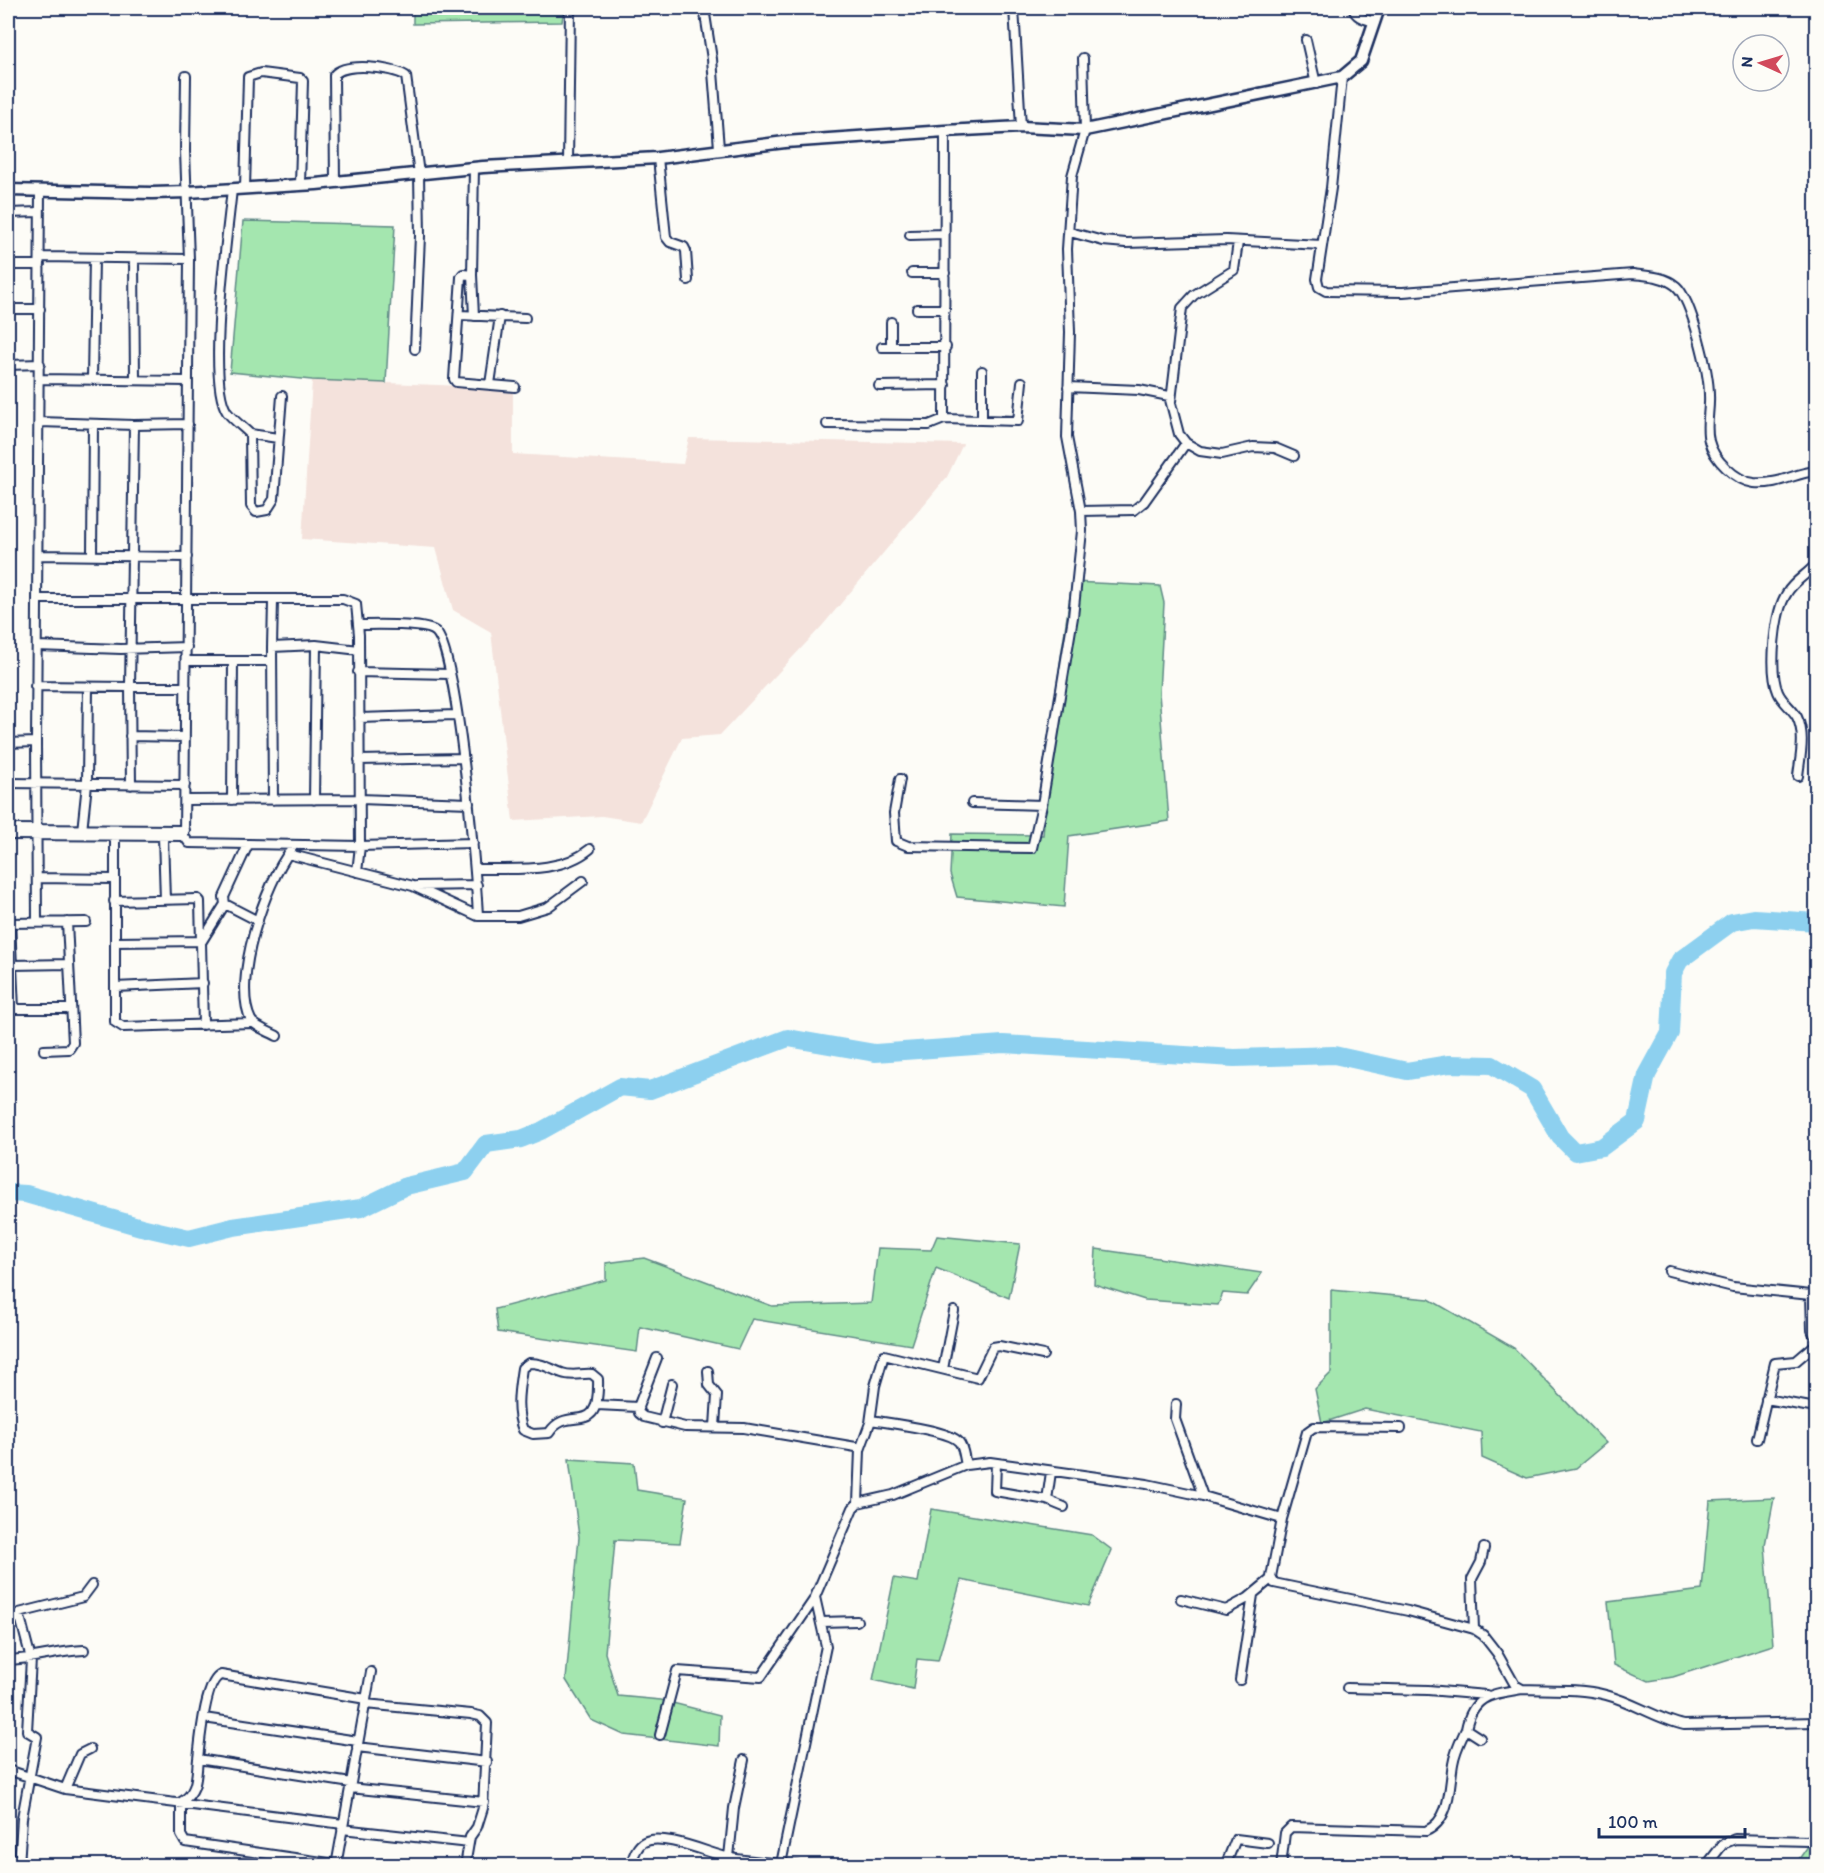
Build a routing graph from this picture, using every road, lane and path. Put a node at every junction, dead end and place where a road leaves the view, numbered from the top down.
1 (570, 8) edge
2 (704, 8) edge
3 (1014, 8) edge
4 (1353, 8) edge
5 (1379, 8) edge
6 (1375, 22) junction
7 (1306, 40) dead end
8 (1083, 58) dead end
9 (186, 76) dead end
10 (1342, 77) junction
11 (1316, 84) junction
12 (1021, 127) junction
13 (1085, 129) junction
14 (945, 130) junction
15 (719, 148) junction
16 (658, 158) junction
17 (568, 164) junction
18 (474, 168) junction
19 (419, 174) junction
20 (336, 182) junction
21 (300, 184) junction
22 (245, 188) junction
23 (232, 189) junction
24 (8, 190) edge
25 (40, 190) junction
26 (188, 192) junction
27 (39, 212) junction
28 (8, 213) edge
29 (1070, 232) junction
30 (944, 234) junction
31 (910, 235) dead end
32 (1238, 242) junction
33 (1322, 246) junction
34 (93, 258) junction
35 (189, 259) junction
36 (134, 260) junction
37 (40, 261) junction
38 (8, 265) edge
39 (912, 273) dead end
40 (945, 273) junction
41 (472, 274) junction
42 (688, 280) dead end
43 (8, 309) edge
44 (40, 309) junction
45 (917, 309) dead end
46 (945, 309) junction
47 (460, 315) junction
48 (474, 316) junction
49 (500, 316) junction
50 (525, 318) dead end
51 (891, 322) dead end
52 (882, 347) dead end
53 (891, 347) junction
54 (946, 347) junction
55 (415, 350) dead end
56 (40, 364) junction
57 (8, 365) edge
58 (982, 371) dead end
59 (92, 379) junction
60 (40, 380) junction
61 (135, 380) junction
62 (188, 381) junction
63 (1022, 382) dead end
64 (490, 384) junction
65 (945, 385) junction
66 (879, 386) dead end
67 (515, 387) dead end
68 (1068, 387) junction
69 (282, 396) dead end
70 (1171, 401) junction
71 (982, 419) junction
72 (944, 420) junction
73 (40, 422) junction
74 (93, 424) junction
75 (188, 424) junction
76 (827, 424) dead end
77 (134, 425) junction
78 (250, 434) junction
79 (278, 438) junction
80 (1186, 443) junction
81 (1294, 456) dead end
82 (1816, 471) edge
83 (1081, 511) junction
84 (39, 555) junction
85 (92, 555) junction
86 (134, 556) junction
87 (188, 557) junction
88 (1816, 564) edge
89 (38, 600) junction
90 (133, 601) junction
91 (187, 601) junction
92 (273, 601) junction
93 (359, 625) junction
94 (316, 645) junction
95 (37, 646) junction
96 (187, 647) junction
97 (272, 647) junction
98 (131, 648) junction
99 (359, 650) junction
100 (187, 661) junction
101 (233, 661) junction
102 (272, 661) junction
103 (358, 672) junction
104 (450, 674) junction
105 (35, 686) junction
106 (88, 687) junction
107 (130, 687) junction
108 (186, 687) junction
109 (456, 715) junction
110 (359, 718) junction
111 (130, 736) junction
112 (185, 737) junction
113 (36, 742) junction
114 (8, 743) edge
115 (463, 758) junction
116 (359, 759) junction
117 (1798, 776) dead end
118 (900, 779) dead end
119 (37, 782) junction
120 (8, 783) edge
121 (87, 784) junction
122 (131, 785) junction
123 (185, 785) junction
124 (360, 799) junction
125 (186, 800) junction
126 (232, 800) junction
127 (273, 800) junction
128 (314, 800) junction
129 (469, 803) junction
130 (972, 803) dead end
131 (1042, 805) junction
132 (8, 829) edge
133 (82, 832) junction
134 (35, 833) junction
135 (184, 833) junction
136 (8, 835) edge
137 (115, 835) junction
138 (163, 836) junction
139 (473, 843) junction
140 (248, 845) junction
141 (295, 846) junction
142 (360, 846) junction
143 (590, 849) dead end
144 (288, 854) junction
145 (476, 869) junction
146 (357, 872) junction
147 (37, 879) junction
148 (114, 879) junction
149 (583, 881) dead end
150 (477, 885) junction
151 (413, 886) junction
152 (165, 900) junction
153 (114, 901) junction
154 (225, 904) junction
155 (478, 916) junction
156 (258, 921) junction
157 (37, 922) junction
158 (67, 922) junction
159 (86, 922) dead end
160 (9, 923) edge
161 (202, 941) junction
162 (115, 942) junction
163 (69, 964) junction
164 (12, 965) junction
165 (203, 983) junction
166 (115, 987) junction
167 (70, 1009) junction
168 (252, 1023) junction
169 (203, 1025) junction
170 (277, 1036) dead end
171 (44, 1050) dead end
172 (1669, 1271) dead end
173 (954, 1311) dead end
174 (1816, 1339) edge
175 (1816, 1344) edge
176 (1042, 1355) dead end
177 (657, 1358) dead end
178 (943, 1369) junction
179 (708, 1371) dead end
180 (672, 1384) dead end
181 (1766, 1399) junction
182 (1176, 1404) dead end
183 (597, 1405) junction
184 (638, 1407) junction
185 (1816, 1408) edge
186 (870, 1420) junction
187 (662, 1423) junction
188 (715, 1427) junction
189 (1401, 1428) dead end
190 (1757, 1439) dead end
191 (860, 1450) junction
192 (996, 1462) junction
193 (966, 1465) junction
194 (1051, 1472) junction
195 (1203, 1496) junction
196 (1047, 1500) junction
197 (858, 1503) junction
198 (1064, 1508) dead end
199 (1282, 1519) junction
200 (1484, 1548) dead end
201 (1271, 1579) junction
202 (92, 1585) dead end
203 (1253, 1595) junction
204 (815, 1597) junction
205 (1181, 1599) dead end
206 (19, 1613) junction
207 (822, 1622) junction
208 (857, 1622) dead end
209 (8, 1626) edge
210 (1474, 1629) junction
211 (84, 1650) dead end
212 (31, 1659) junction
213 (8, 1660) edge
214 (371, 1672) dead end
215 (1240, 1680) dead end
216 (1347, 1688) dead end
217 (1522, 1689) junction
218 (1486, 1695) junction
219 (365, 1702) junction
220 (204, 1718) junction
221 (1816, 1722) edge
222 (1466, 1728) junction
223 (660, 1735) dead end
224 (1480, 1738) dead end
225 (358, 1744) junction
226 (90, 1749) dead end
227 (198, 1759) junction
228 (744, 1760) dead end
229 (487, 1762) junction
230 (8, 1770) edge
231 (32, 1777) junction
232 (350, 1786) junction
233 (65, 1789) junction
234 (181, 1802) junction
235 (484, 1802) junction
236 (343, 1826) junction
237 (1816, 1836) edge
238 (469, 1843) junction
239 (1268, 1843) dead end
240 (729, 1857) junction
241 (781, 1864) junction
242 (336, 1865) edge
243 (19, 1866) edge
244 (465, 1866) edge
245 (630, 1866) edge
246 (797, 1866) edge
247 (1225, 1866) edge
248 (1281, 1866) edge
249 (1706, 1866) edge

1 - 17 street
2 - 15 street
3 - 12 street
4 - 6 street
5 - 6 street
6 - 10 street
7 - 11 street
8 - 13 street
9 - 26 street
10 - 11 street
10 - 33 street
11 - 13 street
12 - 13 street
12 - 14 street
13 - 29 street
14 - 15 street
14 - 30 street
15 - 16 street
16 - 17 street
16 - 42 street
17 - 18 street
18 - 19 street
18 - 41 street
19 - 20 street
19 - 20 street
19 - 55 street
20 - 21 street
21 - 22 street
21 - 22 street
22 - 23 street
23 - 26 street
23 - 78 street
24 - 25 street
25 - 26 street
25 - 27 street
26 - 35 street
27 - 28 street
27 - 37 street
29 - 32 street
29 - 68 street
30 - 31 street
30 - 40 street
32 - 33 street
32 - 70 street
33 - 82 street
34 - 36 street
34 - 37 street
34 - 59 street
35 - 36 street
35 - 62 street
36 - 61 street
37 - 38 street
37 - 44 street
39 - 40 street
40 - 46 street
41 - 47 street
41 - 48 street
43 - 44 street
44 - 56 street
45 - 46 street
46 - 54 street
47 - 48 street
47 - 64 street
48 - 49 street
49 - 50 street
49 - 64 street
51 - 53 street
52 - 53 street
53 - 54 street
54 - 65 street
56 - 57 street
56 - 60 street
58 - 71 street
59 - 60 street
59 - 61 street
60 - 73 street
61 - 62 street
62 - 75 street
63 - 71 street
64 - 67 street
65 - 66 street
65 - 72 street
68 - 70 street
68 - 83 street
69 - 79 street
70 - 80 street
71 - 72 street
72 - 76 street
73 - 74 street
73 - 84 street
74 - 77 street
74 - 85 street
75 - 77 street
75 - 87 street
77 - 86 street
78 - 79 street
78 - 79 street
80 - 81 street
80 - 83 street
83 - 131 street
84 - 85 street
84 - 89 street
85 - 86 street
86 - 87 street
86 - 90 street
87 - 91 street
88 - 117 street
89 - 90 street
89 - 95 street
90 - 91 street
90 - 98 street
91 - 92 street
91 - 96 street
92 - 93 street
92 - 97 street
93 - 99 street
93 - 104 street
94 - 97 street
94 - 99 street
94 - 128 street
95 - 98 street
95 - 105 street
96 - 98 street
96 - 100 street
97 - 102 street
98 - 107 street
99 - 103 street
100 - 101 street
100 - 108 street
101 - 102 street
101 - 126 street
102 - 127 street
103 - 104 street
103 - 110 street
104 - 109 street
105 - 106 street
105 - 113 street
106 - 107 street
106 - 121 street
107 - 108 street
107 - 111 street
108 - 112 street
109 - 110 street
109 - 115 street
110 - 116 street
111 - 112 street
111 - 122 street
112 - 123 street
113 - 114 street
113 - 119 street
115 - 116 street
115 - 129 street
116 - 124 street
118 - 131 street
119 - 120 street
119 - 121 street
119 - 134 street
121 - 122 street
121 - 133 street
122 - 123 street
123 - 125 street
124 - 128 street
124 - 129 street
124 - 142 street
125 - 126 street
125 - 135 street
126 - 127 street
127 - 128 street
129 - 139 street
130 - 131 street
132 - 134 street
133 - 134 street
133 - 135 street
133 - 137 street
134 - 136 street
134 - 147 street
135 - 138 street
135 - 140 street
137 - 138 street
137 - 148 street
138 - 152 street
139 - 142 street
139 - 145 street
140 - 141 street
140 - 154 street
141 - 142 street
141 - 144 street
142 - 146 street
143 - 145 street
144 - 146 street
144 - 156 street
145 - 150 street
146 - 151 street
147 - 148 street
147 - 157 street
148 - 153 street
149 - 155 street
150 - 151 street
150 - 155 street
151 - 155 street
152 - 153 street
152 - 161 street
153 - 162 street
154 - 156 street
154 - 161 street
156 - 168 street
157 - 158 street
157 - 160 street
158 - 159 street
158 - 163 street
160 - 164 street
161 - 162 street
161 - 165 street
162 - 166 street
163 - 164 street
163 - 167 street
164 - 167 street
165 - 166 street
165 - 169 street
166 - 169 street
167 - 171 street
168 - 169 street
168 - 170 street
172 - 174 street
173 - 178 street
175 - 181 street
176 - 178 street
177 - 184 street
178 - 186 street
179 - 188 street
180 - 187 street
181 - 185 street
181 - 190 street
182 - 195 street
183 - 183 street
183 - 184 street
184 - 187 street
186 - 191 street
186 - 193 street
187 - 188 street
188 - 191 street
189 - 199 street
191 - 197 street
192 - 193 street
192 - 194 street
192 - 196 street
193 - 197 street
194 - 195 street
194 - 196 street
195 - 199 street
196 - 198 street
197 - 204 street
199 - 201 street
200 - 210 street
201 - 203 street
201 - 210 street
202 - 206 street
203 - 205 street
203 - 215 street
204 - 207 street
204 - 223 street
206 - 209 street
206 - 212 street
207 - 208 street
207 - 241 street
210 - 217 street
211 - 212 street
212 - 213 street
212 - 231 street
214 - 219 street
216 - 218 street
217 - 218 street
217 - 221 street
218 - 222 street
219 - 220 street
219 - 225 street
219 - 229 street
220 - 225 street
220 - 227 street
222 - 224 street
222 - 248 street
225 - 229 street
225 - 232 street
226 - 233 street
227 - 232 street
227 - 234 street
228 - 240 street
229 - 235 street
230 - 231 street
231 - 233 street
231 - 243 street
232 - 235 street
232 - 236 street
233 - 234 street
234 - 236 street
234 - 242 street
235 - 238 street
236 - 238 street
236 - 242 street
237 - 249 street
238 - 244 street
239 - 247 street
240 - 241 street
240 - 245 street
241 - 246 street

